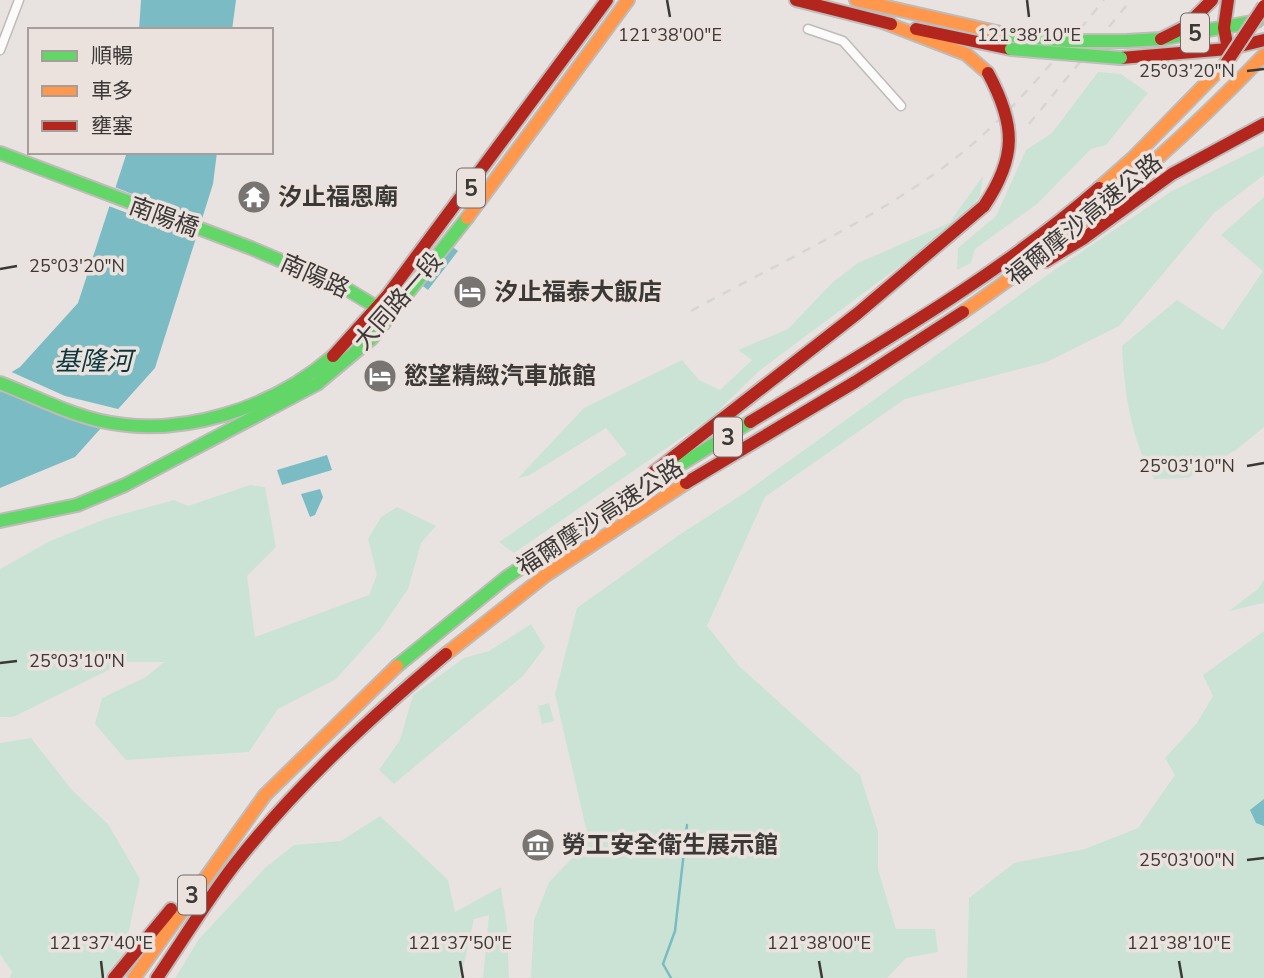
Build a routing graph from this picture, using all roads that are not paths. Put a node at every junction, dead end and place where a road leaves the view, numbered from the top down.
1 (19, 0) edge
2 (607, 0) edge
3 (628, 0) edge
4 (796, 0) edge
5 (856, 0) edge
6 (1212, 0) edge
7 (1228, 0) edge
8 (1264, 6) edge
9 (1264, 19) edge
10 (883, 22) junction
11 (1264, 25) edge
12 (1224, 28) junction
13 (808, 29) dead end
14 (1161, 39) junction
15 (1264, 40) edge
16 (0, 50) edge
17 (1227, 55) junction
18 (1264, 55) edge
19 (901, 106) dead end
20 (1264, 124) edge
21 (0, 153) edge
22 (251, 248) joint
23 (1018, 274) junction
24 (377, 308) junction
25 (390, 316) junction
26 (0, 383) edge
27 (611, 507) junction
28 (0, 521) edge
29 (251, 813) junction
30 (114, 978) edge
31 (134, 978) edge
32 (157, 978) edge

1 - 16 street
2 - 24 main road, 大同路一段 / 5
3 - 25 main road, 大同路一段 / 5
4 - 10 main road, 5
5 - 14 main road, 5, bridge
6 - 14 main road
7 - 12 main road
8 - 17 main road, bridge
9 - 12 main road, 5
10 - 17 main road, 5, bridge
10 - 27 main road, bridge
11 - 17 main road, 福爾摩沙高速公路 / 3, bridge
12 - 14 main road, 5
12 - 17 main road
13 - 19 street
15 - 17 main road, 5
17 - 27 main road, 福爾摩沙高速公路 / 3
18 - 23 main road, 福爾摩沙高速公路 / 3
20 - 23 main road
21 - 22 main road, 南陽橋
22 - 24 main road, 南陽路
23 - 32 main road, 福爾摩沙高速公路 / 3
24 - 25 street
24 - 26 main road, 大同路一段 / 5
25 - 28 main road, 大同路一段 / 5
27 - 29 main road, 福爾摩沙高速公路 / 3
29 - 30 main road
29 - 31 main road, 福爾摩沙高速公路 / 3

